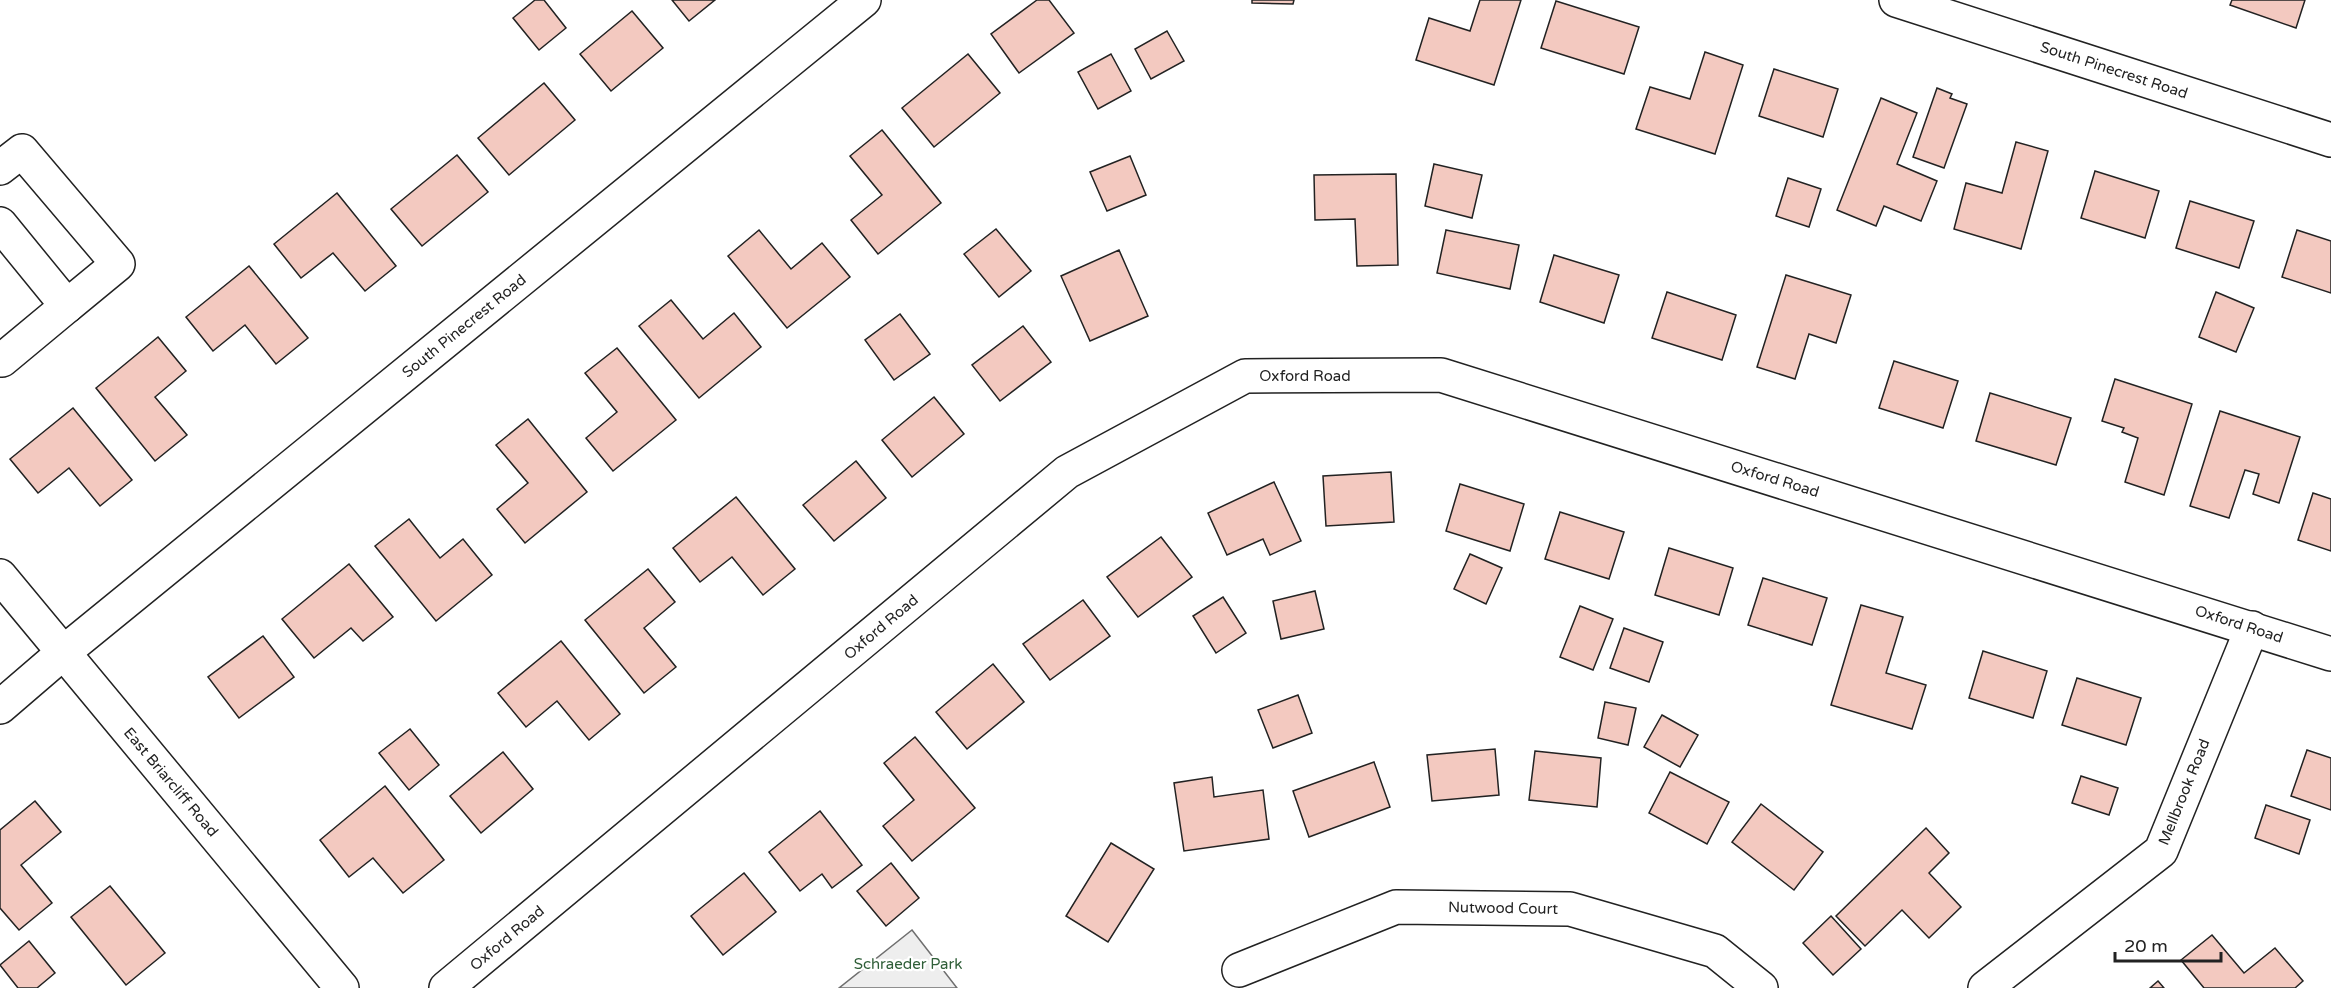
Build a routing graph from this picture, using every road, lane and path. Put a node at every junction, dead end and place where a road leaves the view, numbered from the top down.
1 (864, 0) edge
2 (1896, 0) edge
3 (2331, 140) edge
4 (0, 168) edge
5 (0, 224) edge
6 (67, 306) junction
7 (0, 358) edge
8 (0, 576) edge
9 (2252, 628) junction
10 (64, 652) junction
11 (2331, 654) edge
12 (0, 707) edge
13 (1239, 970) dead end
14 (342, 988) edge
15 (446, 988) edge
16 (1761, 988) edge
17 (1985, 988) edge

1 - 10 street, South Pinecrest Road
2 - 3 street, South Pinecrest Road
4 - 6 street
5 - 6 street
6 - 7 street
8 - 10 street, East Briarcliff Road
9 - 11 street, Oxford Road
9 - 15 street, Oxford Road
9 - 17 street, Mellbrook Road
10 - 12 street, South Pinecrest Road
10 - 14 street, East Briarcliff Road
13 - 16 street, Nutwood Court

